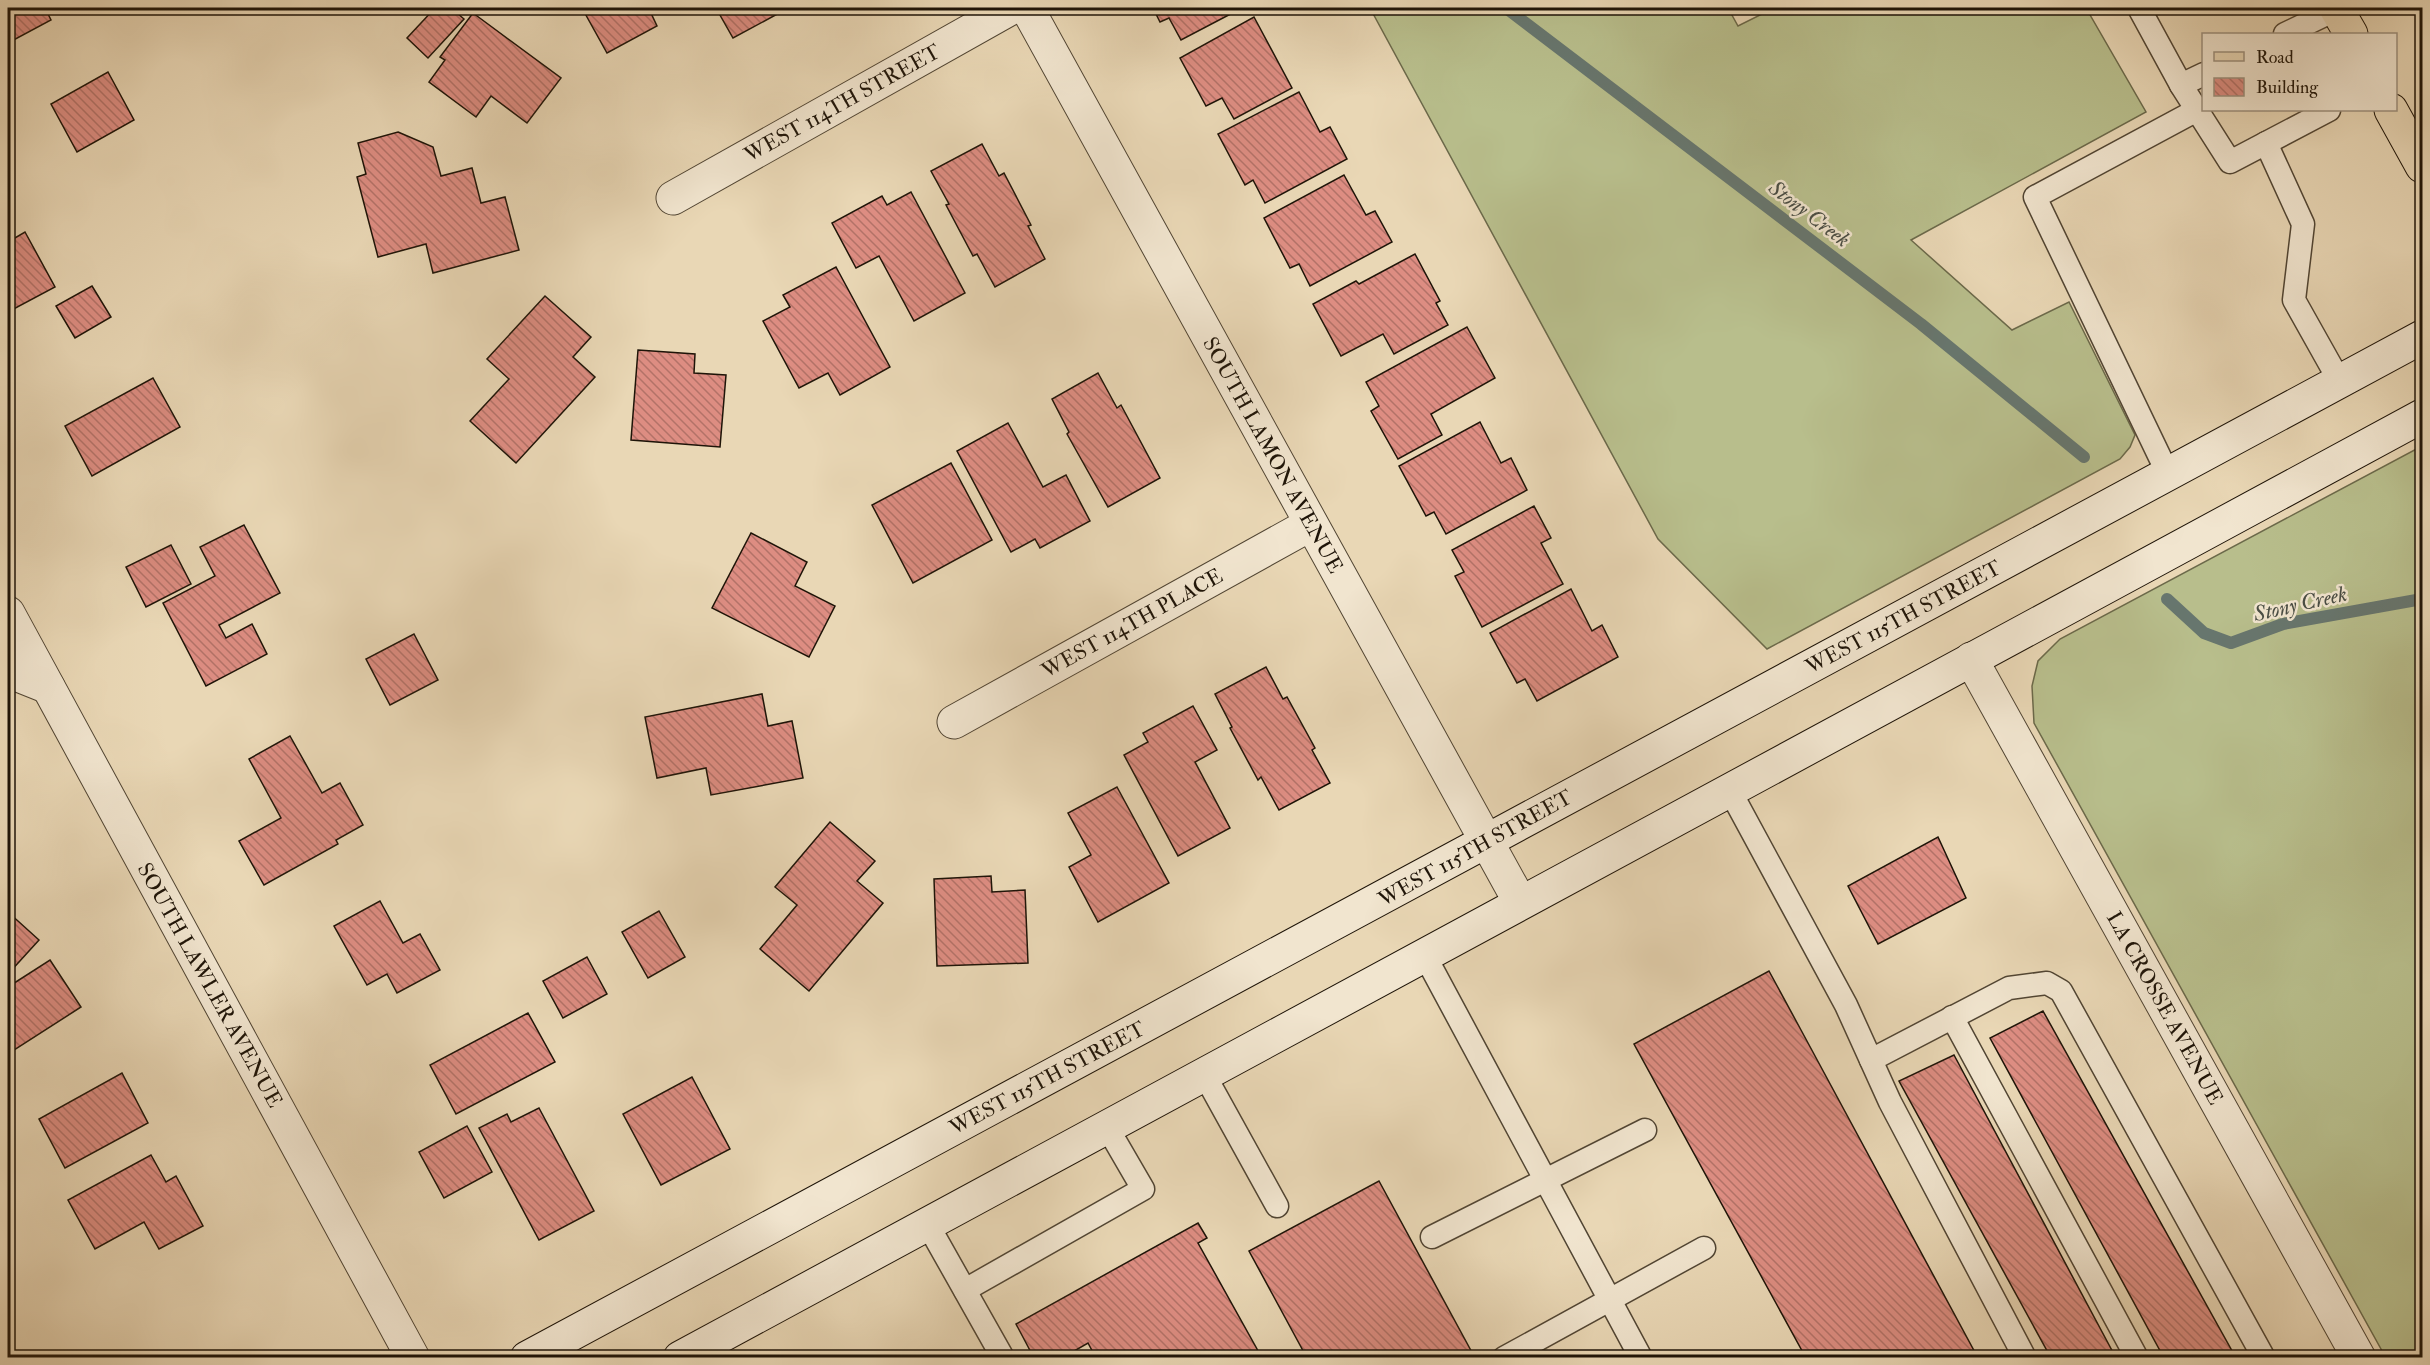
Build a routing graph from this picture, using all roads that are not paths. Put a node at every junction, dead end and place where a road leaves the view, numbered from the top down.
1 (1011, 8) edge
2 (1027, 8) edge
3 (2139, 8) edge
4 (2341, 17) edge
5 (2288, 33) edge
6 (2202, 75) edge
7 (2181, 85) junction
8 (2197, 110) junction
9 (2327, 111) edge
10 (2392, 111) edge
11 (2266, 143) junction
12 (2422, 166) edge
13 (673, 198) dead end
14 (2422, 337) edge
15 (2340, 382) junction
16 (2422, 416) edge
17 (2168, 474) junction
18 (1311, 524) junction
19 (8, 613) edge
20 (1971, 659) junction
21 (8, 671) edge
22 (48, 687) junction
23 (954, 722) dead end
24 (1729, 789) junction
25 (1486, 840) junction
26 (1520, 902) junction
27 (1424, 954) junction
28 (1952, 1017) junction
29 (1871, 1060) junction
30 (1204, 1074) junction
31 (1107, 1127) junction
32 (1645, 1130) dead end
33 (1545, 1180) junction
34 (1278, 1206) dead end
35 (928, 1225) junction
36 (1432, 1237) dead end
37 (1704, 1248) dead end
38 (965, 1290) junction
39 (1610, 1300) junction
40 (413, 1358) edge
41 (527, 1358) edge
42 (680, 1358) edge
43 (1003, 1358) edge
44 (1504, 1358) edge
45 (1641, 1358) edge
46 (2025, 1358) edge
47 (2137, 1358) edge
48 (2264, 1358) edge
49 (2359, 1358) edge

1 - 13 street, WEST 114TH STREET
2 - 18 street, SOUTH LAMON AVENUE
3 - 7 lane
4 - 5 lane
6 - 7 lane
7 - 8 lane
8 - 11 lane
8 - 17 lane
9 - 11 lane
10 - 12 main road
11 - 15 lane
14 - 15 street, WEST 115TH STREET
15 - 17 street, WEST 115TH STREET
16 - 20 street
17 - 25 street, WEST 115TH STREET
18 - 23 street, WEST 114TH PLACE
18 - 25 street, SOUTH LAMON AVENUE
19 - 22 street, SOUTH LAWLER AVENUE
20 - 24 street
20 - 49 street, LA CROSSE AVENUE
21 - 22 street
22 - 40 street, SOUTH LAWLER AVENUE
24 - 26 street
24 - 29 lane
25 - 26 street, SOUTH LAMON AVENUE
25 - 41 street, WEST 115TH STREET
26 - 27 street
27 - 30 street
27 - 33 lane
28 - 29 lane
28 - 47 lane
28 - 48 lane
29 - 46 lane
30 - 31 street
30 - 34 lane
31 - 35 street
31 - 38 lane
32 - 33 lane
33 - 36 lane
33 - 39 lane
35 - 38 lane
35 - 42 street
37 - 39 lane
38 - 43 lane
39 - 44 lane
39 - 45 lane

